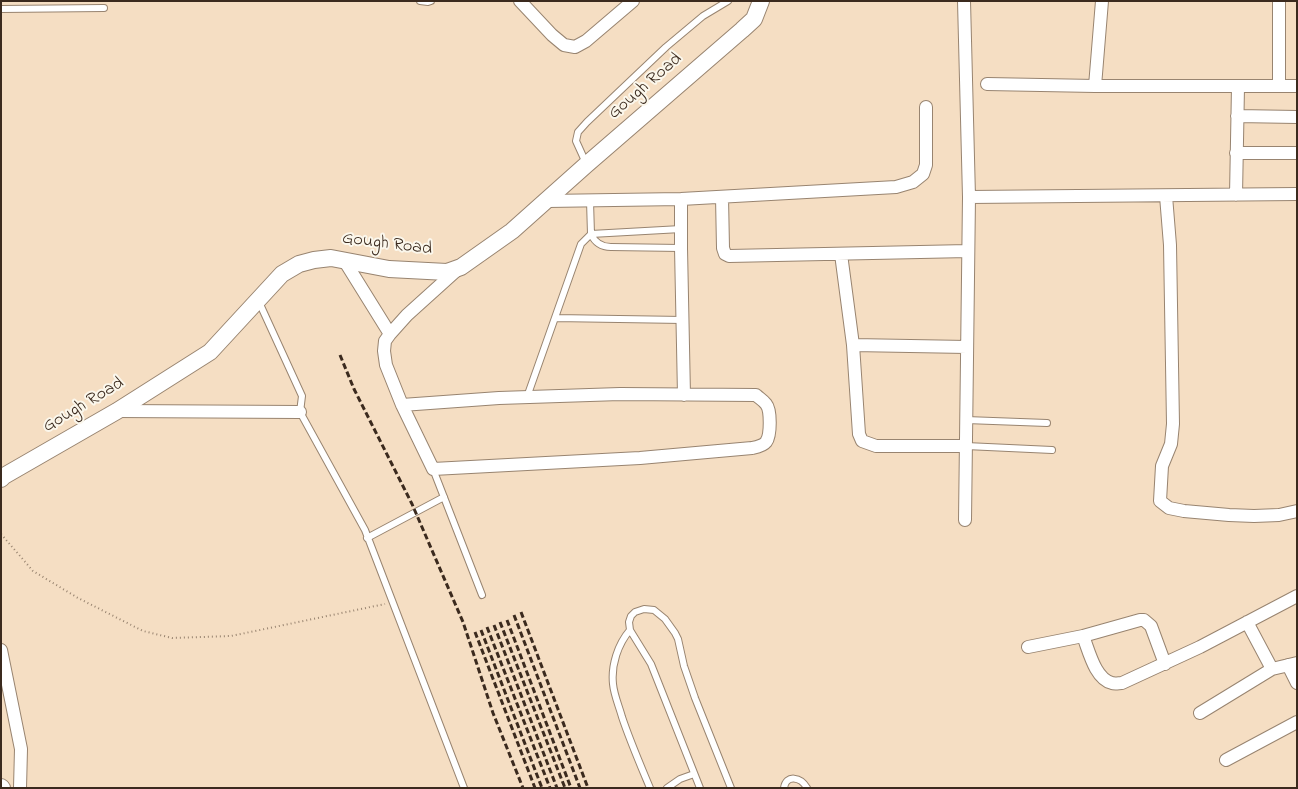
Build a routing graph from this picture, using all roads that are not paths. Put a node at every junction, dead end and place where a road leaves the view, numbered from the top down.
1 (420, 1) edge
2 (431, 1) edge
3 (520, 1) edge
4 (634, 1) edge
5 (728, 1) edge
6 (761, 1) edge
7 (964, 1) edge
8 (1102, 1) edge
9 (1279, 1) edge
10 (104, 8) dead end
11 (1, 9) edge
12 (987, 84) dead end
13 (1095, 86) junction
14 (1238, 87) junction
15 (1290, 87) edge
16 (926, 107) dead end
17 (1237, 116) junction
18 (1297, 117) edge
19 (1236, 153) junction
20 (1297, 153) edge
21 (586, 165) junction
22 (1297, 194) edge
23 (1236, 195) junction
24 (1166, 196) junction
25 (722, 197) junction
26 (969, 197) junction
27 (681, 200) junction
28 (547, 201) junction
29 (590, 201) junction
30 (681, 229) junction
31 (592, 234) junction
32 (681, 248) junction
33 (968, 252) junction
34 (841, 254) junction
35 (344, 260) junction
36 (461, 267) junction
37 (258, 301) junction
38 (556, 318) junction
39 (683, 320) junction
40 (390, 334) junction
41 (853, 345) junction
42 (967, 347) junction
43 (684, 395) junction
44 (527, 397) junction
45 (402, 405) junction
46 (117, 410) junction
47 (300, 412) junction
48 (966, 420) junction
49 (1047, 423) dead end
50 (966, 446) junction
51 (1052, 450) dead end
52 (433, 469) junction
53 (1, 479) edge
54 (444, 497) junction
55 (1297, 511) edge
56 (965, 520) dead end
57 (368, 538) junction
58 (482, 595) dead end
59 (1297, 596) edge
60 (1247, 622) junction
61 (630, 630) junction
62 (1083, 636) junction
63 (1028, 647) dead end
64 (1, 650) edge
65 (1165, 664) junction
66 (1292, 664) edge
67 (1272, 669) junction
68 (1297, 683) edge
69 (1200, 713) dead end
70 (1297, 722) edge
71 (1226, 760) dead end
72 (694, 774) junction
73 (20, 788) edge
74 (464, 788) edge
75 (650, 788) edge
76 (667, 788) edge
77 (700, 788) edge
78 (731, 788) edge
79 (784, 788) edge
80 (806, 788) edge

1 - 2 lane
3 - 4 street
5 - 21 lane
6 - 21 street, Gough Road
7 - 26 street
8 - 13 street
9 - 15 street
10 - 11 lane
12 - 13 street
13 - 14 street
14 - 15 street
14 - 17 street
16 - 25 street
17 - 18 street
17 - 19 street
19 - 20 street
19 - 23 street
21 - 28 street, Gough Road
22 - 23 street
23 - 24 street
24 - 26 street
24 - 55 street
25 - 27 street
25 - 34 street
26 - 33 street
27 - 29 street
27 - 30 street
28 - 29 street
28 - 36 street, Gough Road
29 - 31 lane
30 - 31 lane
30 - 32 street
31 - 32 lane
31 - 38 lane
32 - 39 street
33 - 34 street
33 - 42 street
34 - 41 street
35 - 36 street, Gough Road
35 - 37 street, Gough Road
35 - 40 street
36 - 40 street
37 - 46 street, Gough Road
37 - 47 lane
38 - 39 lane
38 - 44 lane
39 - 43 street
40 - 45 street
41 - 42 street
41 - 50 street
42 - 48 street
43 - 44 street
43 - 52 street
44 - 45 street
45 - 52 street
46 - 47 street
46 - 53 street, Gough Road
47 - 57 lane
48 - 49 lane
48 - 50 street
50 - 51 lane
50 - 56 street
52 - 54 lane
54 - 57 lane
54 - 58 lane
57 - 74 lane
59 - 60 street
60 - 65 street
60 - 67 street
61 - 72 lane
61 - 75 lane
61 - 78 lane
62 - 63 street
62 - 65 street
62 - 65 street
64 - 73 street
66 - 67 street
66 - 68 street
67 - 69 street
70 - 71 street
72 - 76 lane
72 - 77 lane
79 - 80 lane

